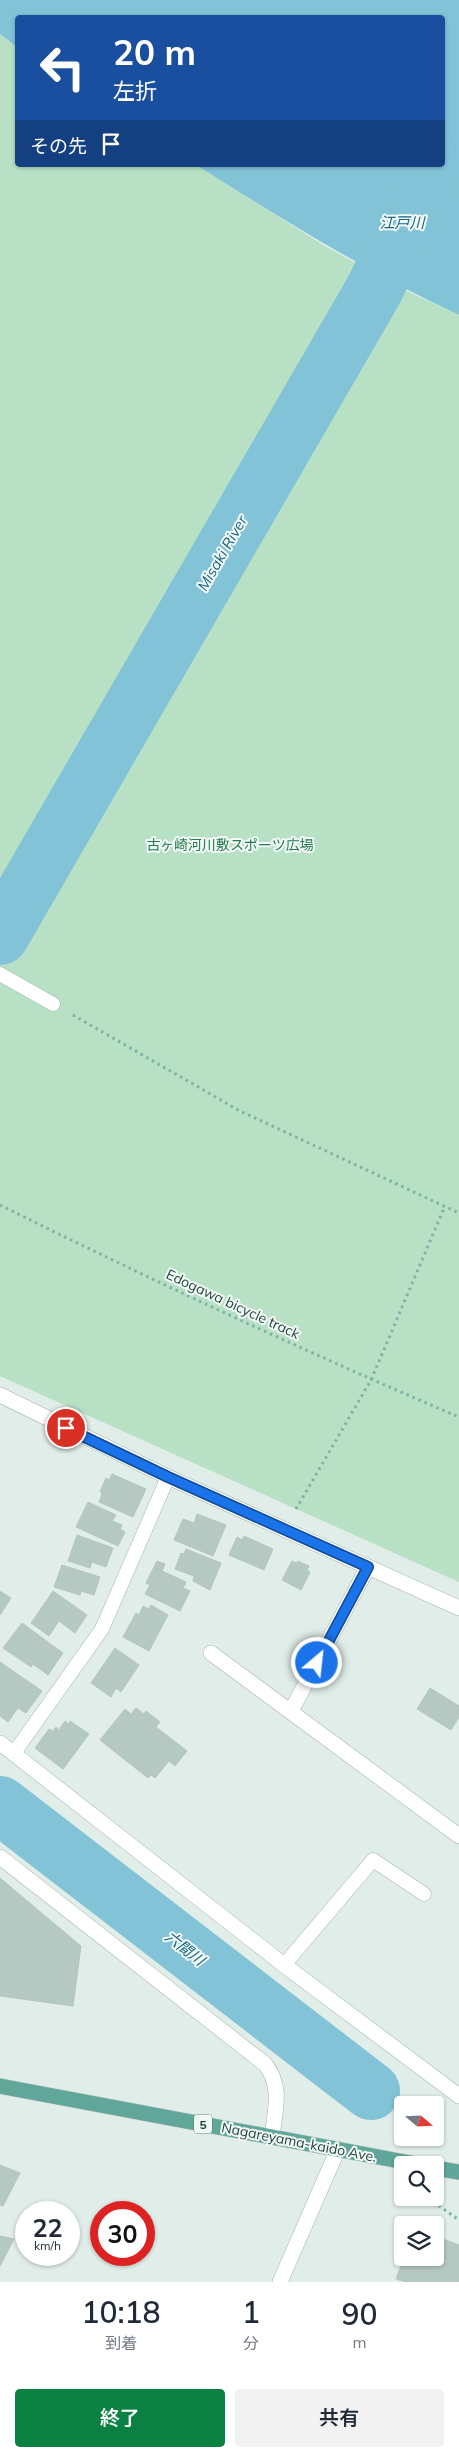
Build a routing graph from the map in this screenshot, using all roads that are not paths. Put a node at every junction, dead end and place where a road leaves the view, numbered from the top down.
1 (0, 974) edge
2 (53, 1004) road end
3 (0, 1395) edge
4 (168, 1477) junction
5 (368, 1567) junction
6 (459, 1608) edge
7 (211, 1653) dead end
8 (291, 1711) junction
9 (0, 1743) edge
10 (14, 1754) junction
11 (459, 1836) edge
12 (0, 1857) edge
13 (424, 1894) dead end
14 (284, 1965) junction
15 (0, 2086) edge
16 (459, 2096) edge
17 (272, 2137) junction
18 (338, 2149) junction
19 (394, 2160) edge
20 (444, 2170) edge
21 (459, 2172) edge
22 (280, 2282) edge

1 - 2 lane
3 - 4 street
4 - 5 street
4 - 10 lane
5 - 6 street
5 - 8 street
7 - 8 street
8 - 11 street
9 - 10 street
10 - 14 street
12 - 17 street
13 - 14 lane
14 - 16 street
15 - 17 main road, Nagareyama-kaido Ave. / 5
17 - 18 main road, Nagareyama-kaido Ave. / 5
18 - 19 main road, Nagareyama-kaido Ave. / 5
18 - 22 street
20 - 21 main road

